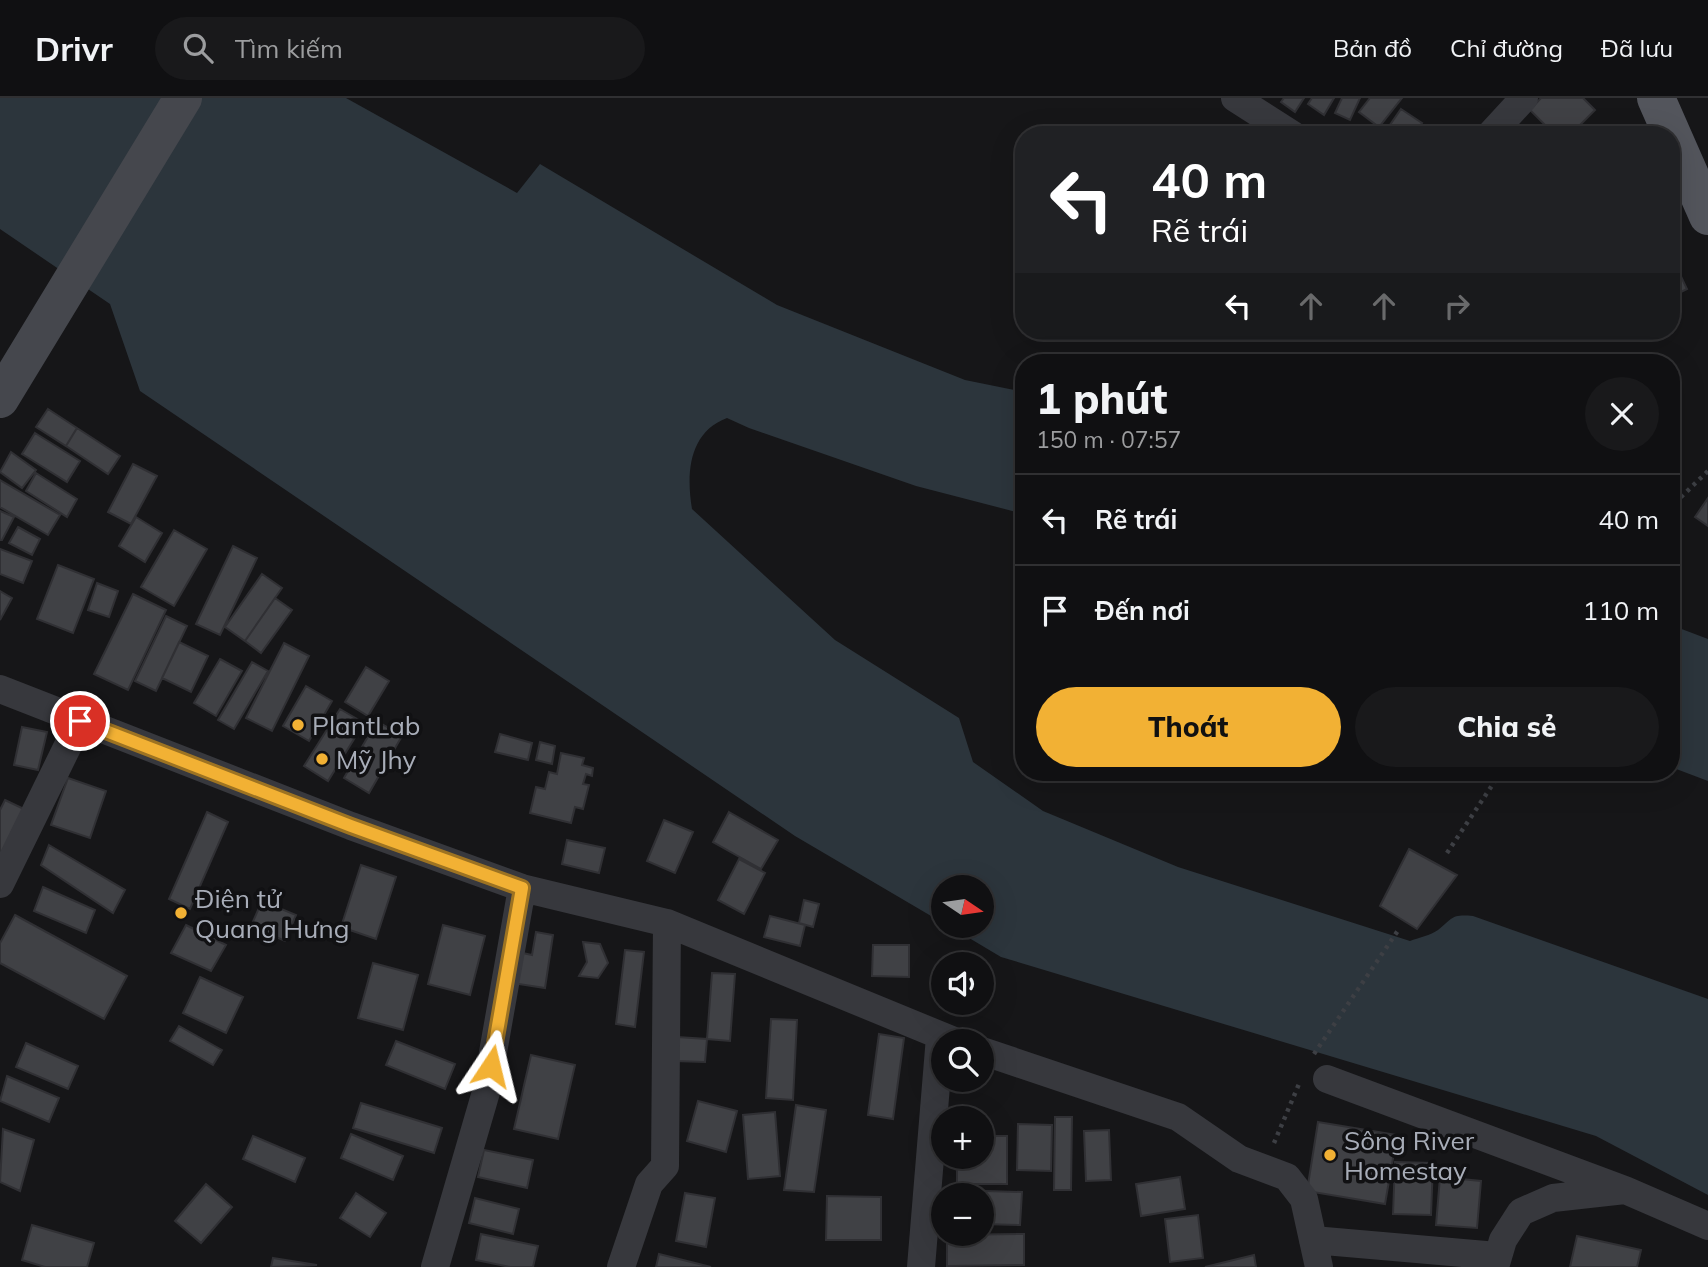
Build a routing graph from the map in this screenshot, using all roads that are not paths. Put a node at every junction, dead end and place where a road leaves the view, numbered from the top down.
1 (183, 98) edge
2 (1235, 98) edge
3 (1524, 98) edge
4 (1656, 98) edge
5 (1279, 126) edge
6 (1498, 126) edge
7 (1668, 126) edge
8 (1680, 152) edge
9 (1708, 216) edge
10 (1, 394) edge
11 (0, 689) edge
12 (80, 721) junction
13 (0, 884) edge
14 (522, 888) junction
15 (667, 923) junction
16 (931, 1032) edge
17 (994, 1055) edge
18 (1314, 1070) road end
19 (941, 1092) edge
20 (1625, 1190) junction
21 (1708, 1226) edge
22 (1316, 1254) edge
23 (1496, 1262) edge
24 (435, 1267) edge
25 (621, 1267) edge
26 (921, 1267) edge

1 - 10 street
2 - 5 street
3 - 6 street
4 - 7 main road
8 - 9 main road
11 - 12 street
12 - 13 street
12 - 14 street
14 - 15 street
14 - 24 street
15 - 16 street
15 - 25 street
17 - 22 street
18 - 20 street
19 - 26 street
20 - 21 street
20 - 23 street
22 - 23 street

